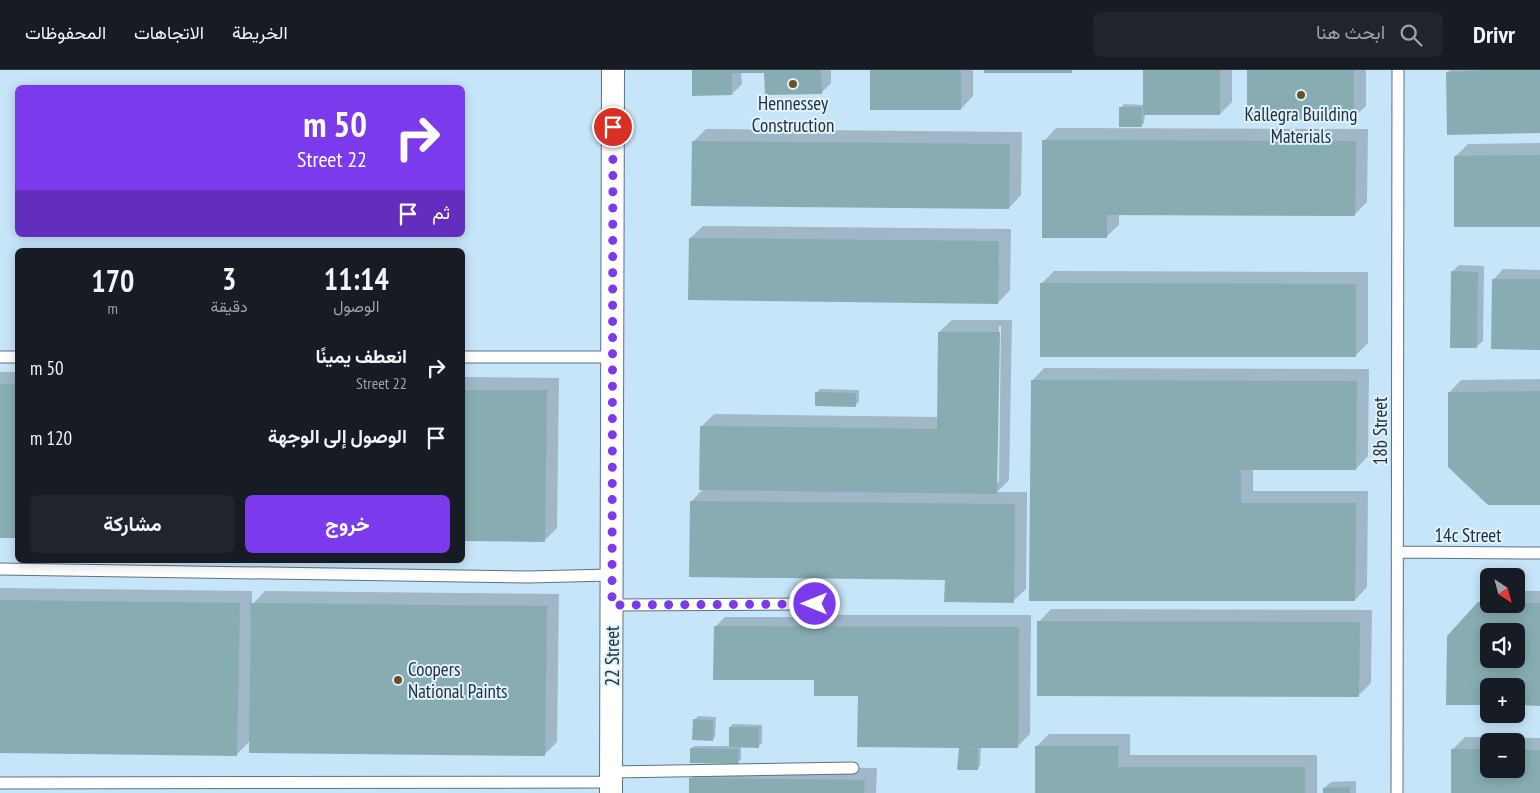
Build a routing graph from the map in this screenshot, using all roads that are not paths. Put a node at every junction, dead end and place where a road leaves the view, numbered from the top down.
1 (613, 70) edge
2 (1398, 70) edge
3 (0, 357) edge
4 (15, 357) edge
5 (465, 357) edge
6 (613, 357) junction
7 (1397, 552) junction
8 (1540, 553) edge
9 (0, 569) edge
10 (611, 575) junction
11 (815, 604) dead end
12 (612, 605) junction
13 (853, 768) dead end
14 (612, 782) edge
15 (0, 783) edge
16 (1397, 793) edge

1 - 6 street, 22 Street
2 - 7 lane, 18b Street
3 - 4 lane
5 - 6 lane
6 - 10 street, 22 Street
7 - 8 lane, 14c Street
7 - 16 lane, 18b Street
9 - 10 lane
10 - 12 street, 22 Street
11 - 12 lane
12 - 14 street, 22 Street
13 - 14 lane
14 - 15 lane

